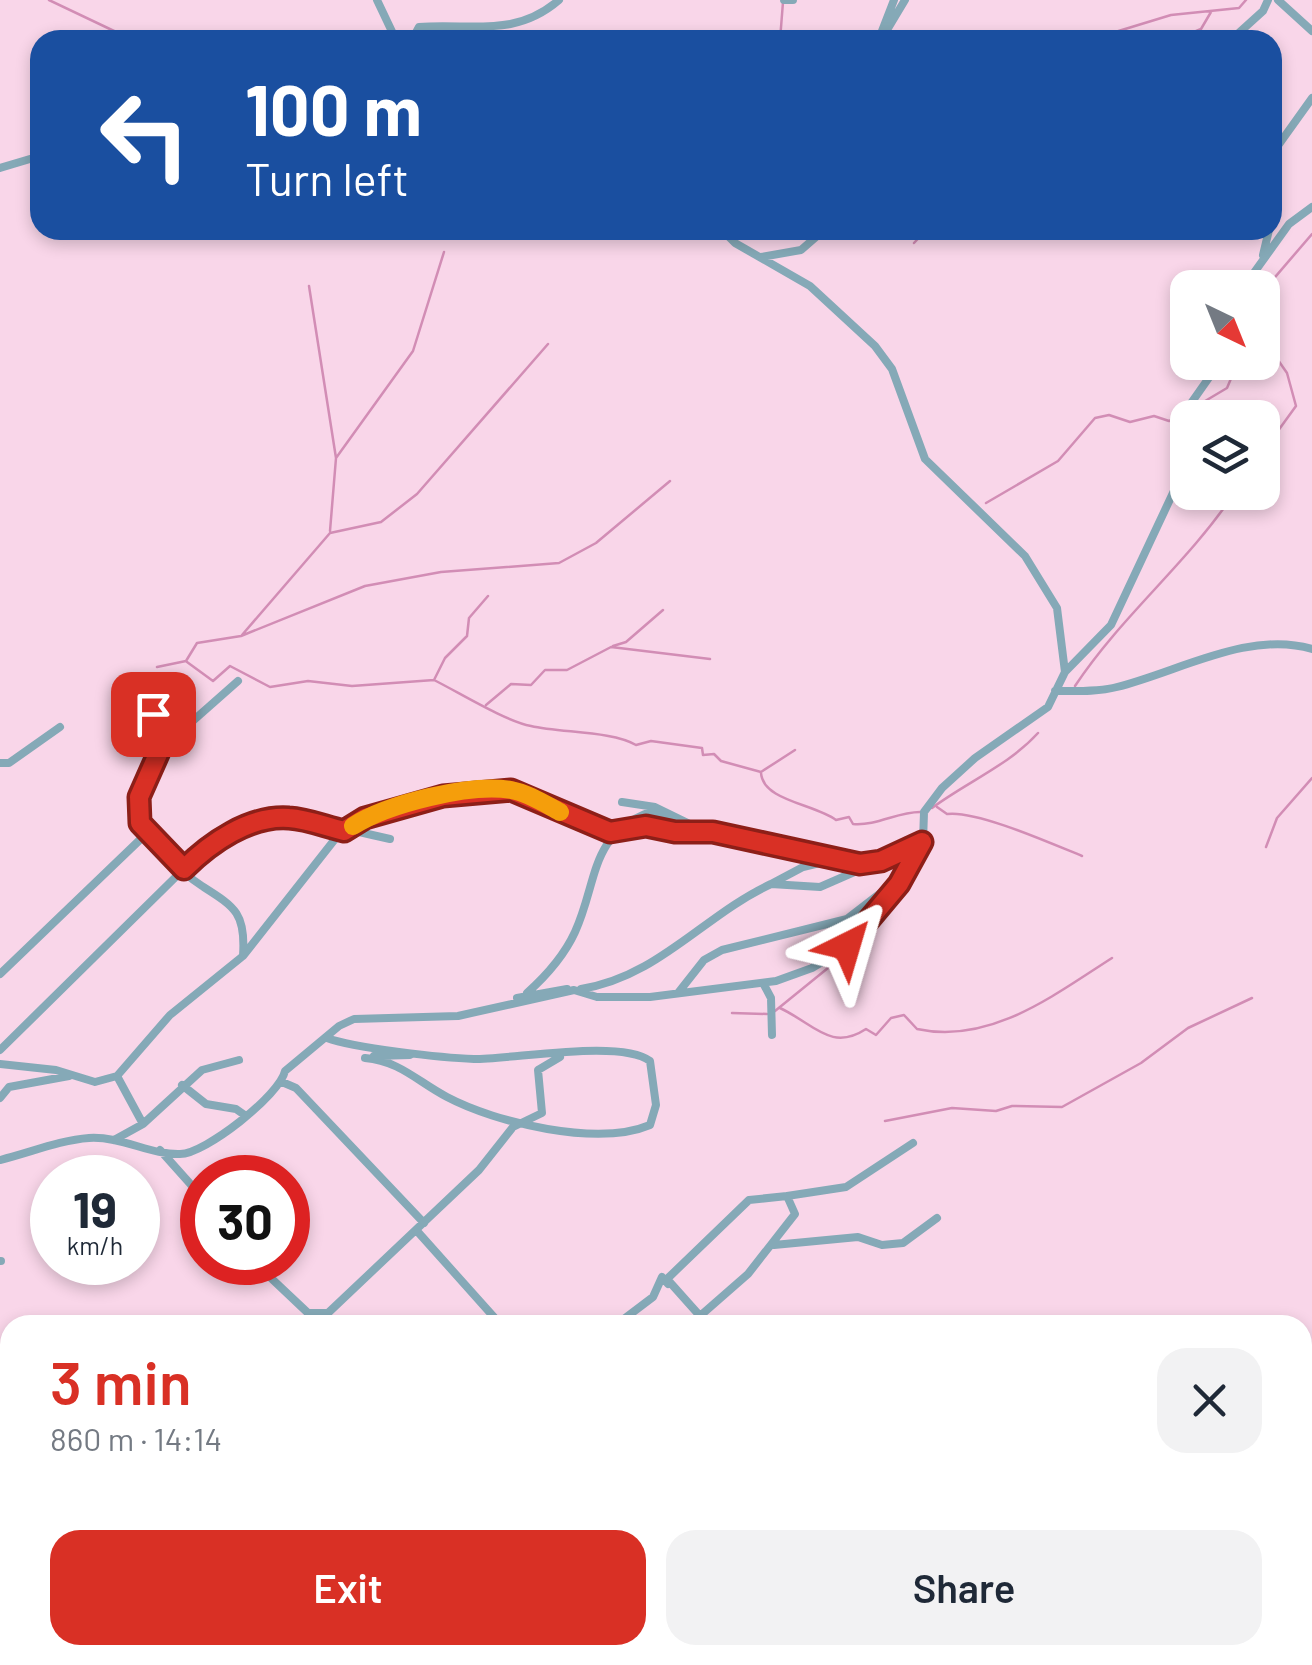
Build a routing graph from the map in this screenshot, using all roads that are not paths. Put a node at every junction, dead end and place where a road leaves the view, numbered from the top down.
1 (377, 0) edge
2 (559, 0) edge
3 (784, 0) edge
4 (793, 0) edge
5 (894, 0) edge
6 (906, 0) edge
7 (1268, 0) edge
8 (1278, 0) edge
9 (392, 30) edge
10 (418, 30) edge
11 (884, 30) edge
12 (886, 30) edge
13 (1242, 30) edge
14 (1312, 30) edge
15 (1312, 98) edge
16 (1282, 140) edge
17 (30, 159) edge
18 (0, 168) edge
19 (1312, 207) edge
20 (1282, 234) edge
21 (736, 240) edge
22 (813, 240) edge
23 (1267, 240) edge
24 (1278, 240) edge
25 (761, 258) junction
26 (1258, 268) joint
27 (1170, 499) edge
28 (1312, 650) edge
29 (1065, 672) junction
30 (238, 681) dead end
31 (1055, 692) junction
32 (154, 708) dead end
33 (60, 728) dead end
34 (154, 756) junction
35 (0, 763) edge
36 (622, 802) dead end
37 (699, 829) junction
38 (344, 831) junction
39 (617, 831) junction
40 (713, 832) junction
41 (147, 834) junction
42 (390, 839) dead end
43 (922, 842) junction
44 (836, 859) junction
45 (881, 861) junction
46 (184, 869) junction
47 (907, 872) junction
48 (772, 884) junction
49 (243, 956) junction
50 (0, 974) edge
51 (763, 982) junction
52 (574, 990) junction
53 (526, 994) junction
54 (678, 994) junction
55 (458, 1016) junction
56 (772, 1035) dead end
57 (327, 1038) junction
58 (0, 1050) edge
59 (427, 1053) junction
60 (564, 1055) junction
61 (240, 1060) dead end
62 (0, 1064) edge
63 (76, 1075) junction
64 (118, 1076) junction
65 (282, 1082) junction
66 (182, 1085) junction
67 (0, 1098) edge
68 (246, 1116) junction
69 (522, 1122) junction
70 (143, 1124) junction
71 (114, 1140) junction
72 (913, 1143) dead end
73 (160, 1150) junction
74 (0, 1160) edge
75 (180, 1172) edge
76 (786, 1196) junction
77 (937, 1218) dead end
78 (424, 1223) junction
79 (418, 1232) junction
80 (774, 1245) junction
81 (278, 1285) edge
82 (319, 1315) edge
83 (325, 1315) edge
84 (492, 1315) edge
85 (629, 1315) edge
86 (697, 1315) edge
87 (697, 1315) edge
88 (709, 1315) edge

1 - 9 street
2 - 10 street
3 - 4 street
5 - 11 street
6 - 12 street
7 - 13 street
8 - 14 street
15 - 16 street
17 - 18 street
19 - 20 street
21 - 25 street
22 - 25 street
23 - 26 street
24 - 26 street
25 - 29 street
27 - 29 street
28 - 31 street
29 - 31 street
30 - 34 street
31 - 43 street
32 - 34 street
33 - 35 street
34 - 41 street
36 - 37 street
37 - 39 street
37 - 40 street
38 - 39 street
38 - 42 street
38 - 46 street
38 - 49 street
39 - 40 street
39 - 53 street
40 - 44 street
41 - 46 street
41 - 50 street
43 - 45 street
43 - 47 street
44 - 45 street
44 - 48 street
45 - 48 street
46 - 49 street
46 - 58 street
47 - 51 street
47 - 54 street
48 - 52 street
49 - 64 street
51 - 54 street
51 - 56 street
52 - 53 street
52 - 54 street
52 - 55 street
53 - 55 street
55 - 57 street
57 - 59 street
57 - 65 street
59 - 60 street
59 - 69 street
60 - 69 street
60 - 69 street
61 - 66 street
62 - 63 street
63 - 64 street
63 - 67 street
64 - 70 street
65 - 68 street
65 - 78 street
66 - 68 street
66 - 70 street
68 - 73 street
69 - 78 street
70 - 71 street
71 - 73 street
71 - 74 street
72 - 76 street
73 - 75 street
76 - 80 street
76 - 86 street
77 - 80 street
78 - 79 street
79 - 83 street
79 - 84 street
80 - 88 street
81 - 82 street
85 - 87 street

